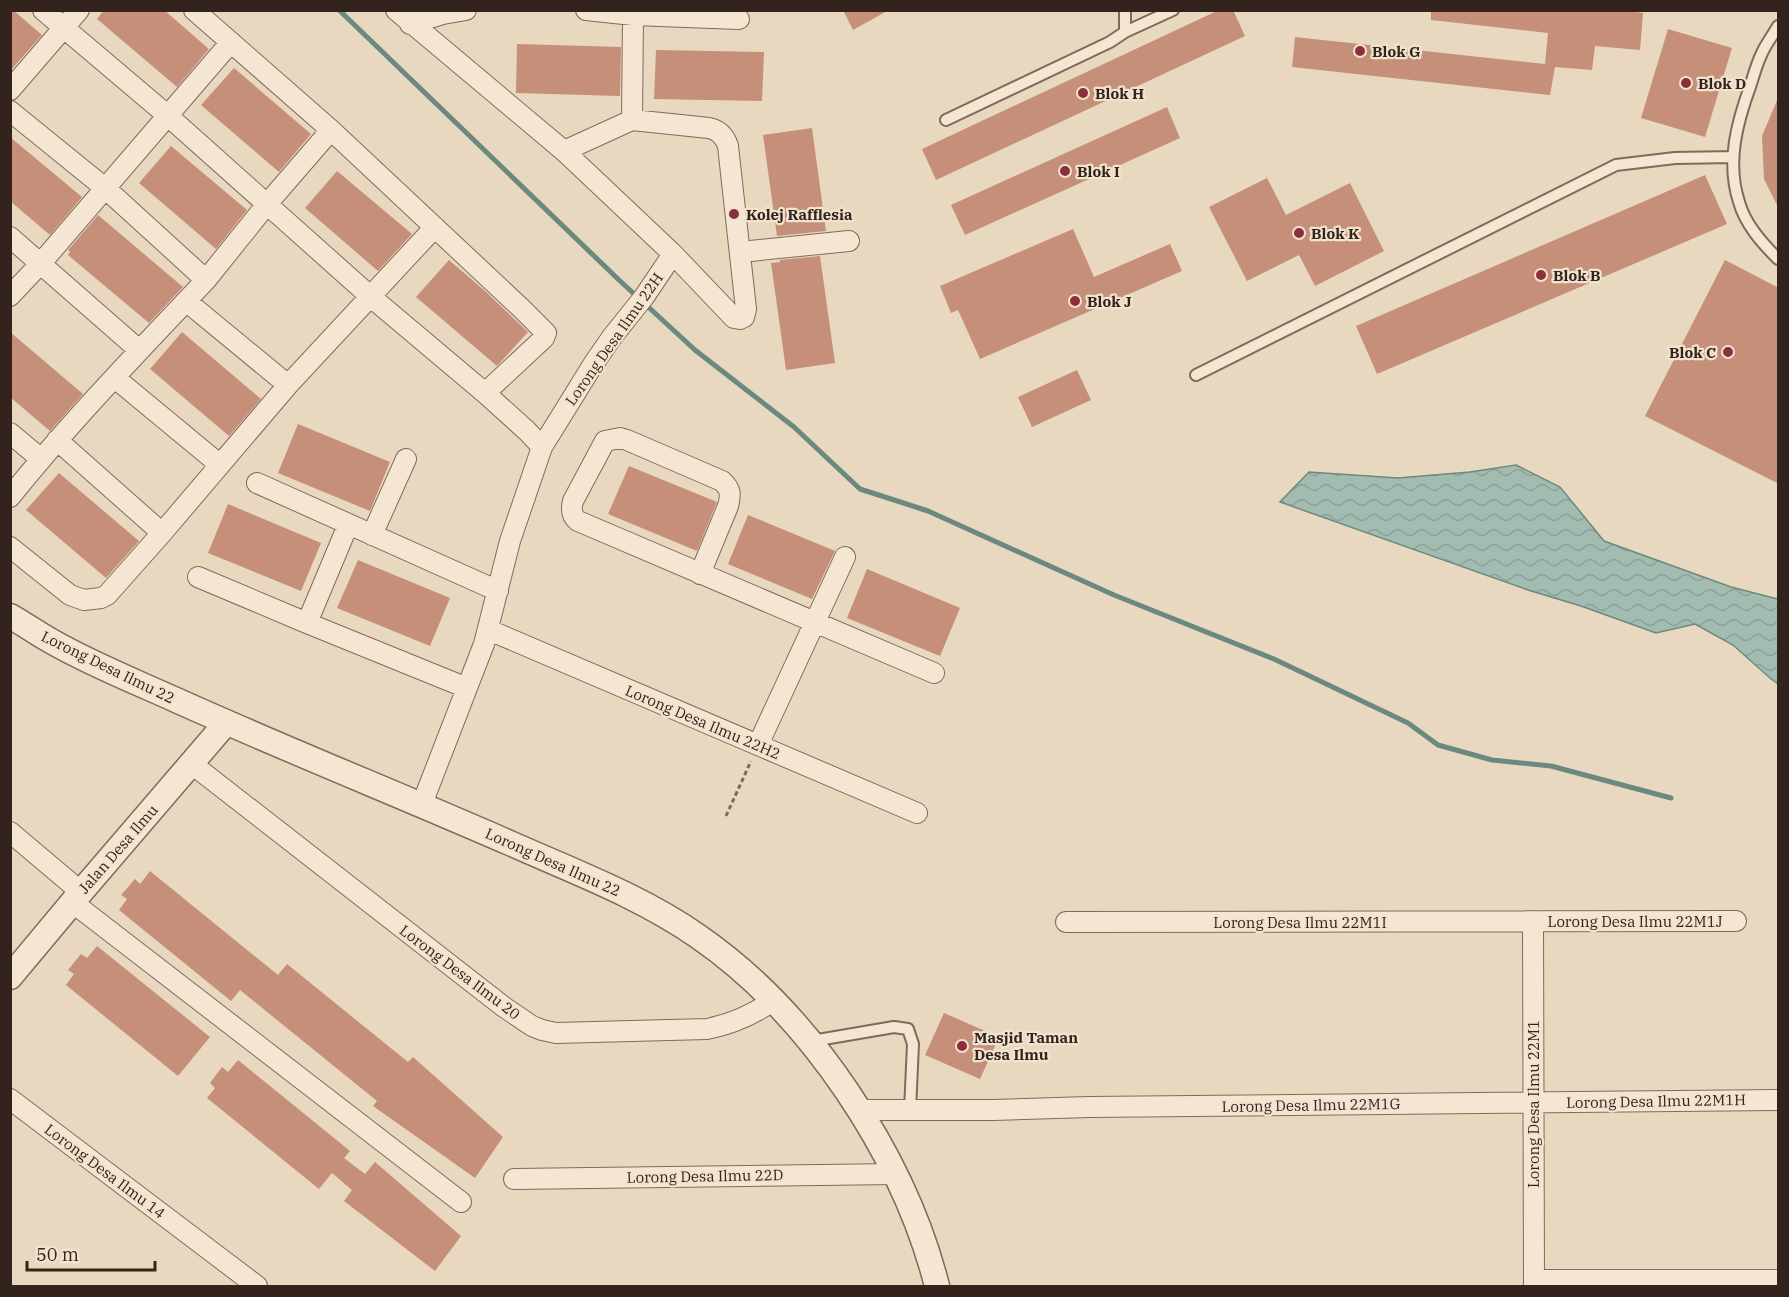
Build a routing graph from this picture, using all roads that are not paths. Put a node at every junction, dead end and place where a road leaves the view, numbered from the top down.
1 (43, 10) edge
2 (79, 10) edge
3 (194, 10) edge
4 (466, 10) edge
5 (586, 10) edge
6 (1125, 10) edge
7 (1173, 10) edge
8 (633, 15) junction
9 (403, 17) edge
10 (739, 19) dead end
11 (1779, 26) edge
12 (63, 28) junction
13 (1125, 32) junction
14 (231, 42) junction
15 (10, 90) edge
16 (10, 111) edge
17 (167, 115) junction
18 (632, 120) junction
19 (946, 120) dead end
20 (331, 130) junction
21 (564, 151) junction
22 (1733, 157) junction
23 (105, 188) junction
24 (267, 204) junction
25 (435, 227) junction
26 (10, 237) edge
27 (849, 241) dead end
28 (740, 252) junction
29 (673, 254) junction
30 (1779, 259) edge
31 (41, 263) junction
32 (206, 280) junction
33 (10, 296) edge
34 (371, 297) junction
35 (186, 301) junction
36 (139, 350) junction
37 (1196, 375) dead end
38 (115, 378) junction
39 (288, 385) junction
40 (485, 393) junction
41 (10, 433) edge
42 (57, 440) junction
43 (542, 447) junction
44 (41, 459) junction
45 (406, 459) dead end
46 (219, 464) junction
47 (258, 483) dead end
48 (10, 497) edge
49 (348, 525) junction
50 (162, 533) junction
51 (372, 535) junction
52 (10, 547) edge
53 (845, 557) dead end
54 (700, 574) junction
55 (198, 577) dead end
56 (498, 591) junction
57 (10, 616) edge
58 (307, 623) junction
59 (815, 624) junction
60 (489, 630) junction
61 (934, 673) dead end
62 (467, 688) junction
63 (226, 723) junction
64 (758, 745) junction
65 (192, 764) junction
66 (422, 804) junction
67 (917, 813) dead end
68 (10, 832) edge
69 (76, 897) junction
70 (1533, 921) junction
71 (1736, 921) dead end
72 (1066, 922) dead end
73 (10, 977) edge
74 (774, 1000) junction
75 (809, 1042) junction
76 (10, 1099) edge
77 (1779, 1100) edge
78 (1533, 1102) junction
79 (859, 1110) junction
80 (910, 1110) junction
81 (896, 1174) junction
82 (514, 1179) dead end
83 (461, 1202) dead end
84 (1779, 1280) edge
85 (1534, 1283) edge
86 (256, 1287) edge
87 (937, 1287) edge

1 - 12 street
2 - 12 street
3 - 14 street
4 - 9 street
5 - 8 street
6 - 13 lane
7 - 13 lane
8 - 10 street
8 - 18 street
9 - 21 street
11 - 22 lane
12 - 15 street
12 - 17 street
13 - 19 lane
14 - 17 street
14 - 20 street
16 - 23 street
17 - 23 street
17 - 24 street
18 - 21 street
18 - 28 street
20 - 24 street
20 - 25 street
21 - 29 street
22 - 30 lane
22 - 37 lane
23 - 31 street
23 - 32 street
24 - 32 street
24 - 34 street
25 - 34 street
25 - 40 street
26 - 31 street
27 - 28 street
28 - 29 street
29 - 43 street, Lorong Desa Ilmu 22H
31 - 33 street
31 - 36 street
32 - 35 street
34 - 39 street
34 - 40 street
35 - 36 street
35 - 39 street
36 - 38 street
38 - 42 street
38 - 46 street
39 - 46 street
40 - 43 street
41 - 44 street
42 - 44 street
42 - 50 street
43 - 56 street, Lorong Desa Ilmu 22H
44 - 48 street
45 - 51 street
46 - 50 street
47 - 49 street
49 - 51 street
49 - 58 street
50 - 52 street
51 - 56 street
53 - 59 street
54 - 54 street
54 - 59 street
55 - 58 street
56 - 60 street, Lorong Desa Ilmu 22H
57 - 63 street, Lorong Desa Ilmu 22
58 - 62 street
59 - 61 street
59 - 64 street
60 - 62 street, Lorong Desa Ilmu 22H
60 - 64 street, Lorong Desa Ilmu 22H2
62 - 66 street, Lorong Desa Ilmu 22H
63 - 65 street, Jalan Desa Ilmu
63 - 66 street, Lorong Desa Ilmu 22
64 - 67 street, Lorong Desa Ilmu 22H2
65 - 69 street, Jalan Desa Ilmu
65 - 74 street, Lorong Desa Ilmu 20
66 - 74 street, Lorong Desa Ilmu 22
68 - 69 street
69 - 73 street, Jalan Desa Ilmu
69 - 83 street
70 - 71 street, Lorong Desa Ilmu 22M1J
70 - 72 street, Lorong Desa Ilmu 22M1I
70 - 78 street, Lorong Desa Ilmu 22M1
74 - 75 street, Lorong Desa Ilmu 22
75 - 79 street, Lorong Desa Ilmu 22
75 - 80 lane
76 - 86 street, Lorong Desa Ilmu 14
77 - 78 street, Lorong Desa Ilmu 22M1H
78 - 80 street, Lorong Desa Ilmu 22M1G
78 - 85 street, Lorong Desa Ilmu 22M1
79 - 80 street, Lorong Desa Ilmu 22M1G
79 - 81 street, Lorong Desa Ilmu 22
81 - 82 street, Lorong Desa Ilmu 22D
81 - 87 street, Lorong Desa Ilmu 22
84 - 85 street

